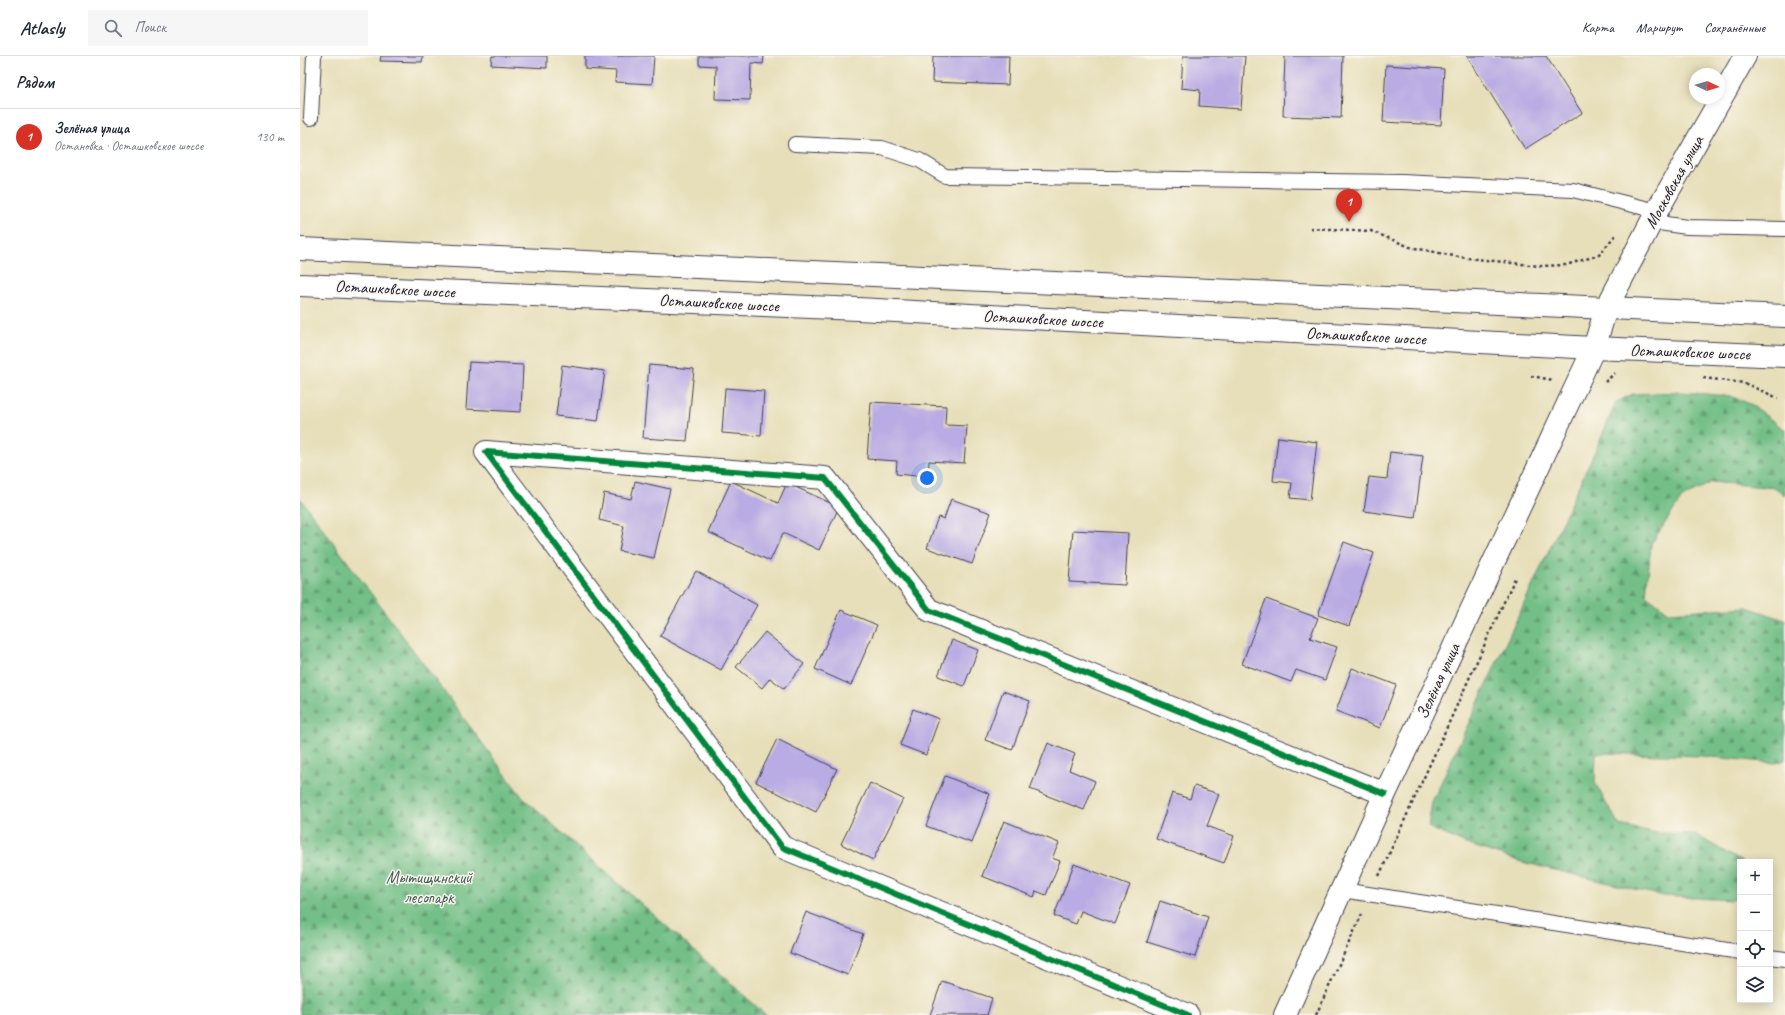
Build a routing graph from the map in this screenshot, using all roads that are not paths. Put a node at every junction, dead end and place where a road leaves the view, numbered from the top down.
1 (314, 56) edge
2 (1745, 56) edge
3 (311, 118) dead end
4 (795, 144) dead end
5 (1650, 213) junction
6 (1785, 229) edge
7 (300, 249) edge
8 (300, 285) edge
9 (1606, 309) junction
10 (1785, 316) edge
11 (1594, 348) junction
12 (1785, 356) edge
13 (1386, 794) junction
14 (1342, 890) junction
15 (1737, 952) edge
16 (1773, 957) edge
17 (1785, 959) edge
18 (1188, 1015) edge
19 (1285, 1015) edge

1 - 3 lane
2 - 5 street, Московская улица
4 - 5 lane
5 - 6 lane
5 - 9 street, Московская улица
7 - 9 street, Осташковское шоссе
8 - 11 street, Осташковское шоссе
9 - 10 street, Осташковское шоссе
9 - 11 street, Московская улица
11 - 12 street, Осташковское шоссе
11 - 13 street, Зелёная улица
13 - 14 street, Зелёная улица
13 - 18 street
14 - 15 lane
14 - 19 street, Зелёная улица
16 - 17 lane

